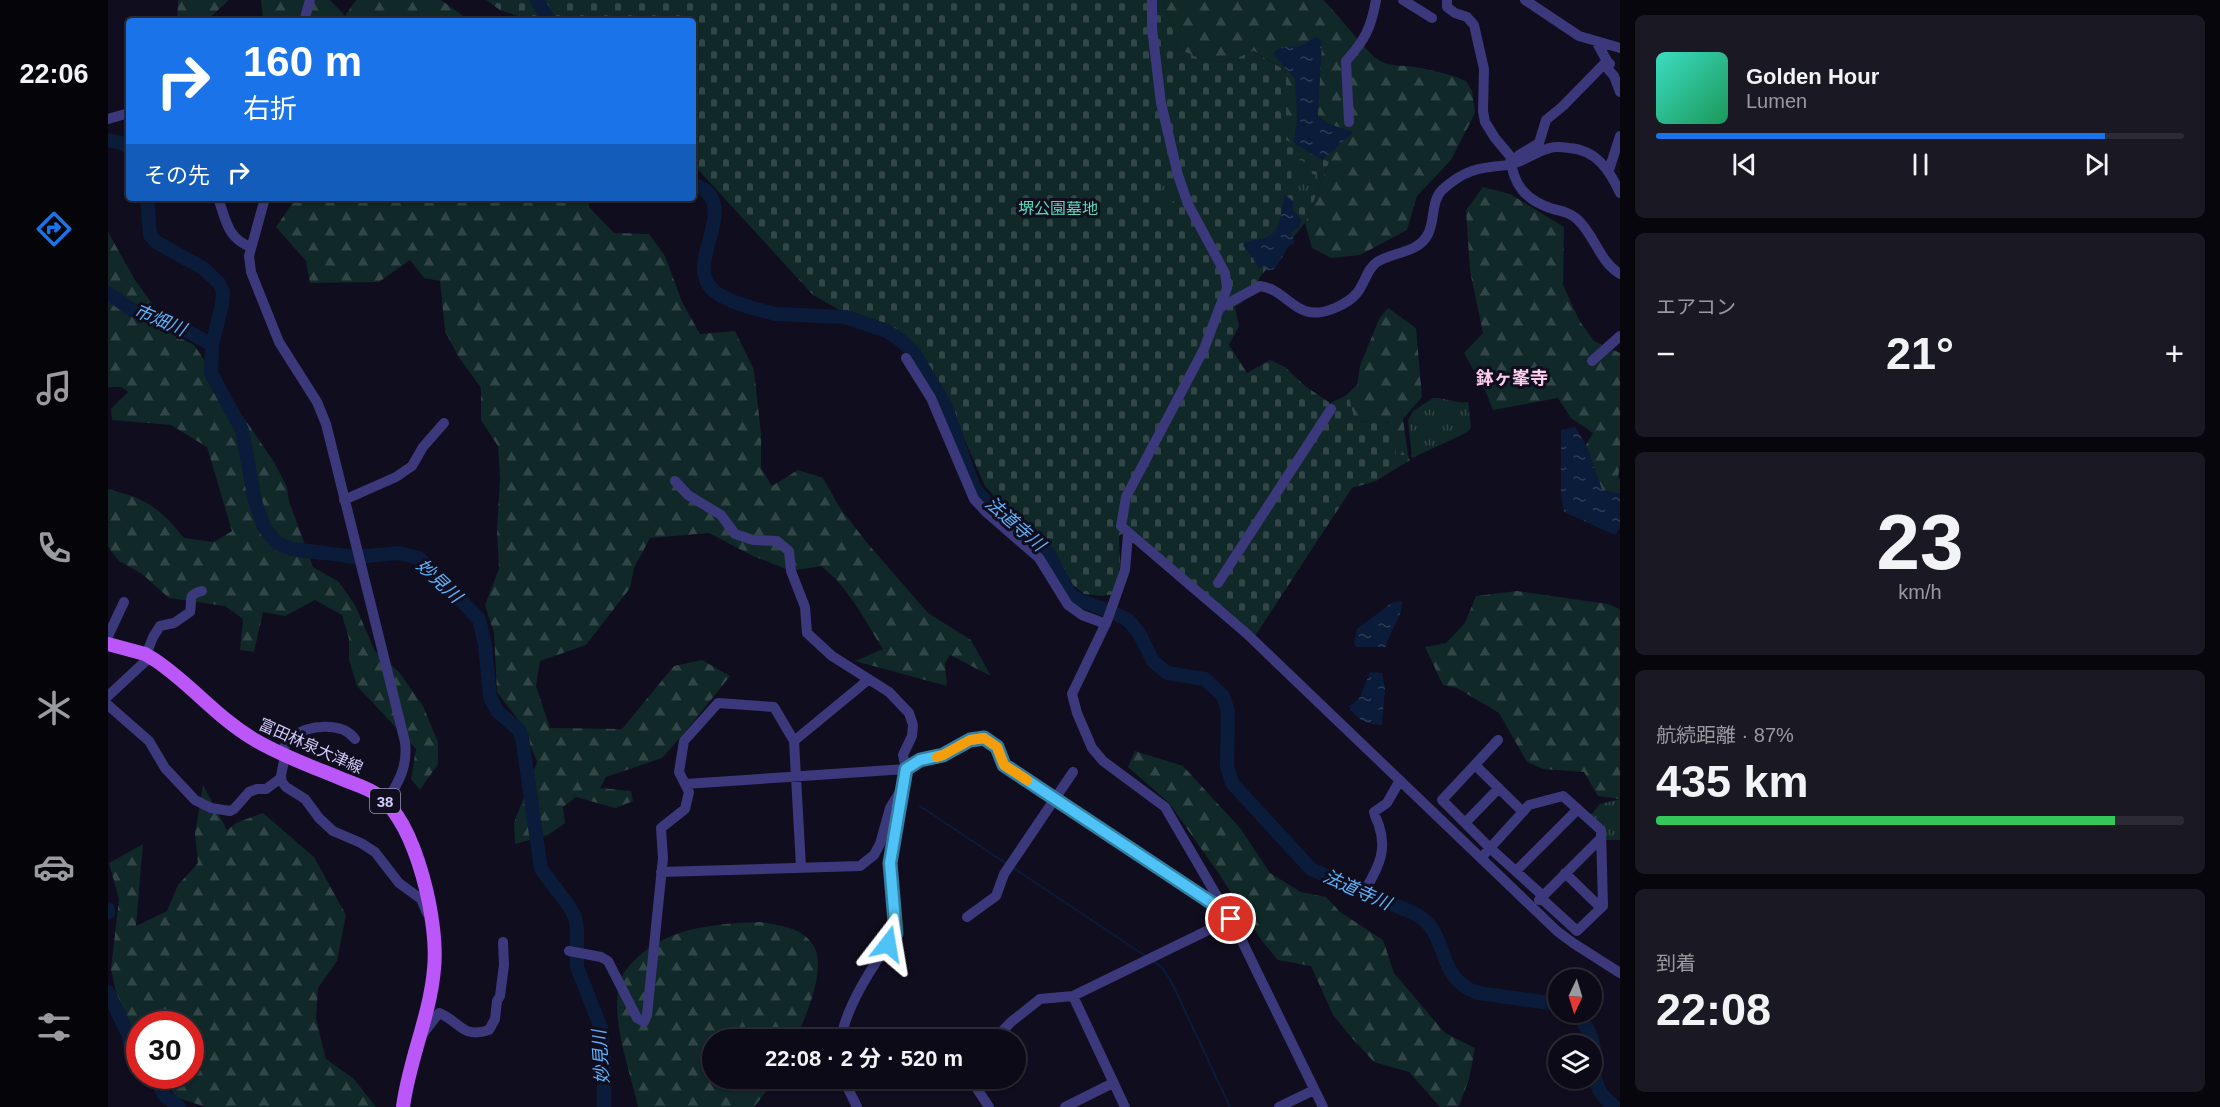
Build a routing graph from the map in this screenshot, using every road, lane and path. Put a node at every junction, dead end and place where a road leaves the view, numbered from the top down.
1 (310, 0) edge
2 (1152, 0) edge
3 (1376, 0) edge
4 (1405, 0) edge
5 (1447, 0) edge
6 (1525, 0) edge
7 (305, 18) edge
8 (1432, 18) dead end
9 (1596, 41) junction
10 (1620, 48) edge
11 (1607, 61) junction
12 (1620, 92) edge
13 (126, 113) edge
14 (108, 119) edge
15 (1349, 122) dead end
16 (1620, 136) edge
17 (1510, 163) junction
18 (1609, 170) junction
19 (1620, 193) edge
20 (219, 201) edge
21 (264, 201) edge
22 (251, 247) junction
23 (1620, 274) edge
24 (1221, 307) junction
25 (1620, 336) edge
26 (906, 358) dead end
27 (1592, 361) dead end
28 (1331, 409) dead end
29 (444, 423) dead end
30 (675, 482) dead end
31 (344, 500) junction
32 (1128, 534) junction
33 (1218, 583) dead end
34 (202, 591) dead end
35 (124, 602) dead end
36 (1107, 623) junction
37 (108, 636) edge
38 (108, 644) edge
39 (148, 656) junction
40 (868, 680) junction
41 (108, 696) edge
42 (108, 705) edge
43 (355, 739) dead end
44 (1498, 740) dead end
45 (794, 741) junction
46 (282, 754) junction
47 (1475, 765) junction
48 (906, 769) junction
49 (1073, 772) dead end
50 (796, 776) junction
51 (281, 778) junction
52 (1400, 780) junction
53 (685, 784) junction
54 (903, 788) junction
55 (1499, 788) junction
56 (1055, 798) junction
57 (386, 802) junction
58 (1578, 809) junction
59 (1523, 812) junction
60 (1465, 823) junction
61 (1601, 838) junction
62 (1490, 848) junction
63 (1481, 858) junction
64 (801, 867) junction
65 (1516, 871) junction
66 (661, 872) junction
67 (1565, 873) junction
68 (1368, 885) dead end
69 (1542, 897) junction
70 (1533, 907) junction
71 (1601, 908) junction
72 (433, 916) junction
73 (1229, 916) junction
74 (967, 917) dead end
75 (503, 942) dead end
76 (569, 951) dead end
77 (1620, 973) edge
78 (1073, 996) junction
79 (844, 1029) edge
80 (1004, 1029) edge
81 (418, 1039) junction
82 (1113, 1083) junction
83 (848, 1089) edge
84 (977, 1089) edge
85 (1314, 1090) junction
86 (403, 1107) edge
87 (856, 1107) edge
88 (989, 1107) edge
89 (1065, 1107) edge
90 (1125, 1107) edge
91 (1279, 1107) edge
92 (1323, 1107) edge

1 - 7 street
2 - 24 street
3 - 15 street
4 - 8 street
5 - 17 street
6 - 9 street
9 - 10 street
9 - 11 street
11 - 12 street
11 - 17 street
13 - 14 street
16 - 18 street
17 - 18 street
17 - 23 street
17 - 24 street
18 - 19 street
20 - 22 street
21 - 22 street
22 - 31 street
24 - 32 street
25 - 27 street
26 - 36 street
28 - 33 street
29 - 31 street
30 - 40 street
31 - 57 street
32 - 36 street
32 - 52 street
34 - 39 street
35 - 37 street
36 - 73 street
38 - 39 main road, 富田林泉大津線 / 38
39 - 41 street
39 - 46 main road, 富田林泉大津線 / 38
40 - 45 street
40 - 48 street
42 - 51 street
43 - 46 street
44 - 47 street
45 - 50 street
45 - 53 street
46 - 51 street
46 - 57 main road, 富田林泉大津線 / 38
47 - 55 street
47 - 60 street
48 - 50 street
48 - 54 street
48 - 56 street
49 - 56 street
50 - 53 street
50 - 64 street
51 - 72 street
52 - 63 street
52 - 68 street
53 - 66 street
54 - 64 street
54 - 79 street
55 - 59 street
55 - 60 street
56 - 73 street
56 - 74 street
57 - 72 main road, 富田林泉大津線 / 38
58 - 59 street
58 - 61 street
58 - 65 street
59 - 62 street
60 - 62 street
61 - 67 street
61 - 71 street
62 - 63 street
62 - 65 street
63 - 70 street
64 - 66 street
65 - 69 street
66 - 76 street
67 - 69 street
67 - 71 street
69 - 70 street
69 - 71 street
70 - 77 street
72 - 81 main road, 富田林泉大津線 / 38
73 - 78 street
73 - 85 street
75 - 81 street
78 - 80 street
78 - 82 street
81 - 86 main road, 富田林泉大津線 / 38
82 - 89 street
82 - 90 street
83 - 87 street
84 - 88 street
85 - 91 street
85 - 92 street

